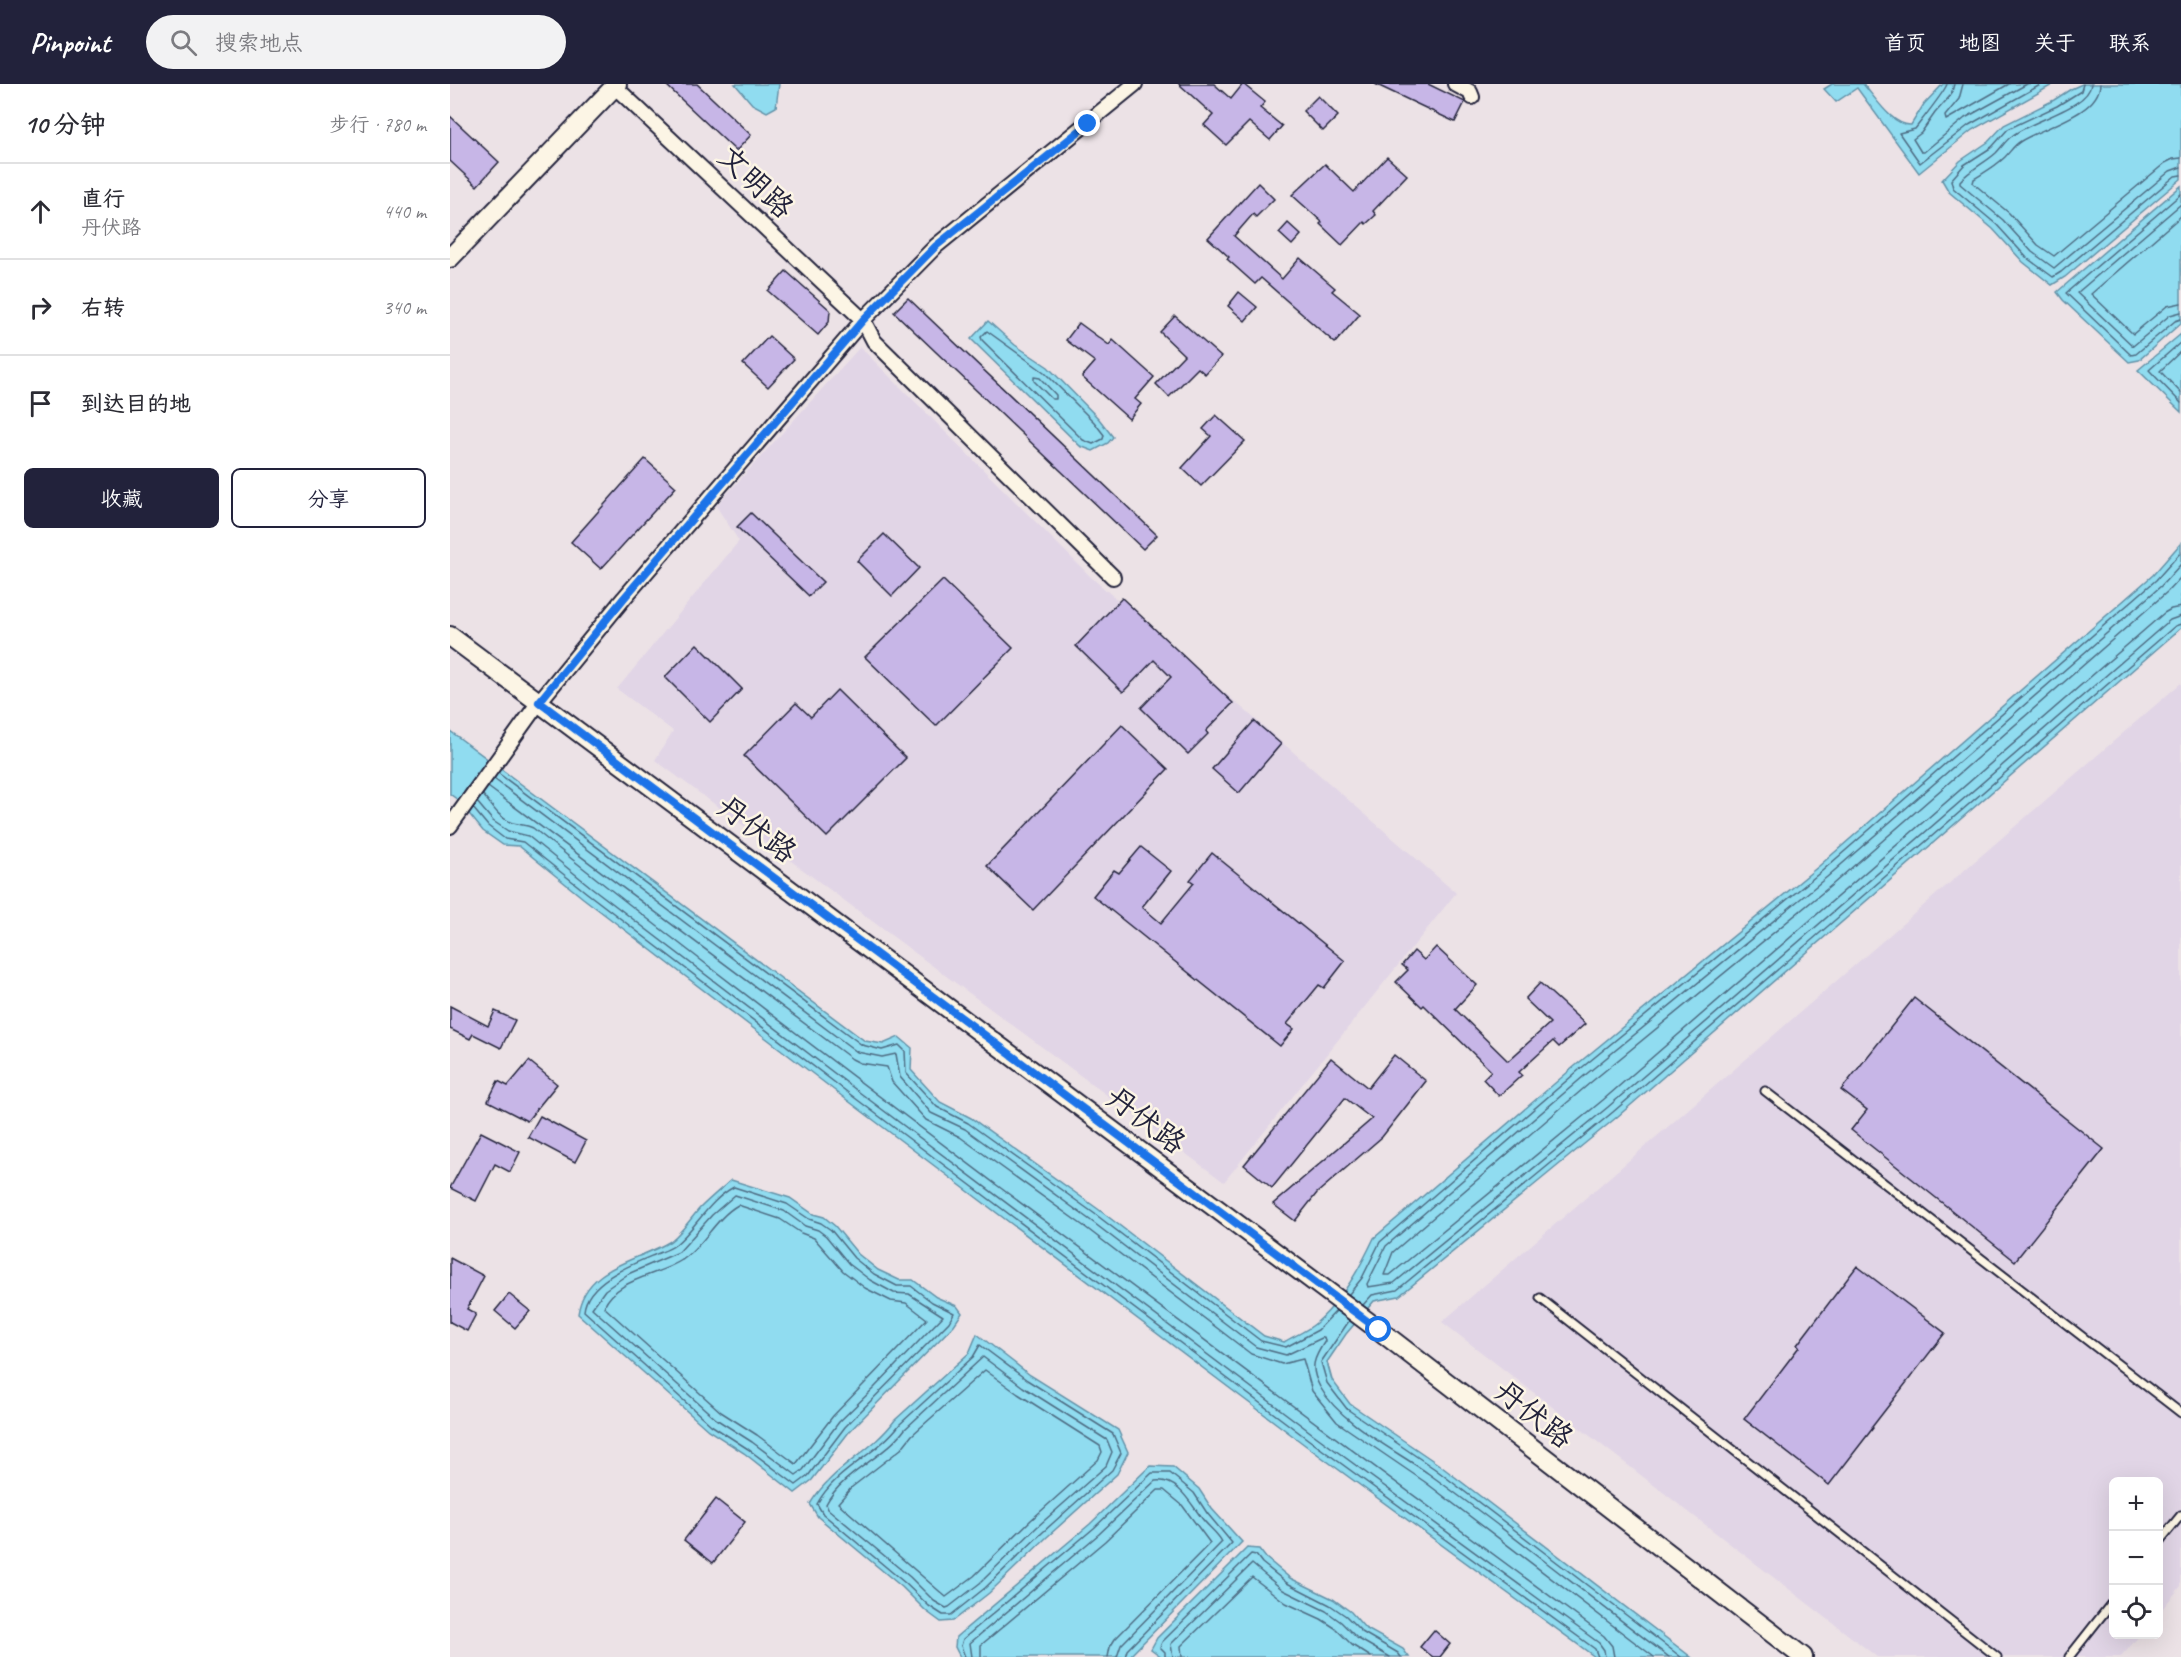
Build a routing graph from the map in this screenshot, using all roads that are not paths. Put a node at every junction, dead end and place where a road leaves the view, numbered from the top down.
1 (1135, 84) edge
2 (1455, 84) edge
3 (614, 85) edge
4 (1472, 97) dead end
5 (450, 258) edge
6 (863, 320) junction
7 (1113, 577) dead end
8 (450, 636) edge
9 (539, 702) junction
10 (450, 826) edge
11 (1765, 1091) dead end
12 (1540, 1298) dead end
13 (2181, 1413) edge
14 (2181, 1515) edge
15 (2163, 1537) edge
16 (2109, 1606) edge
17 (1803, 1657) edge
18 (1997, 1657) edge
19 (2069, 1657) edge

1 - 6 street
2 - 4 street
3 - 5 main road
3 - 6 street, 文明路
6 - 7 street, 文明路
6 - 9 street
8 - 9 main road, 丹伏路
9 - 10 street
9 - 17 main road, 丹伏路
11 - 13 lane
12 - 18 lane
14 - 15 lane
16 - 19 lane

